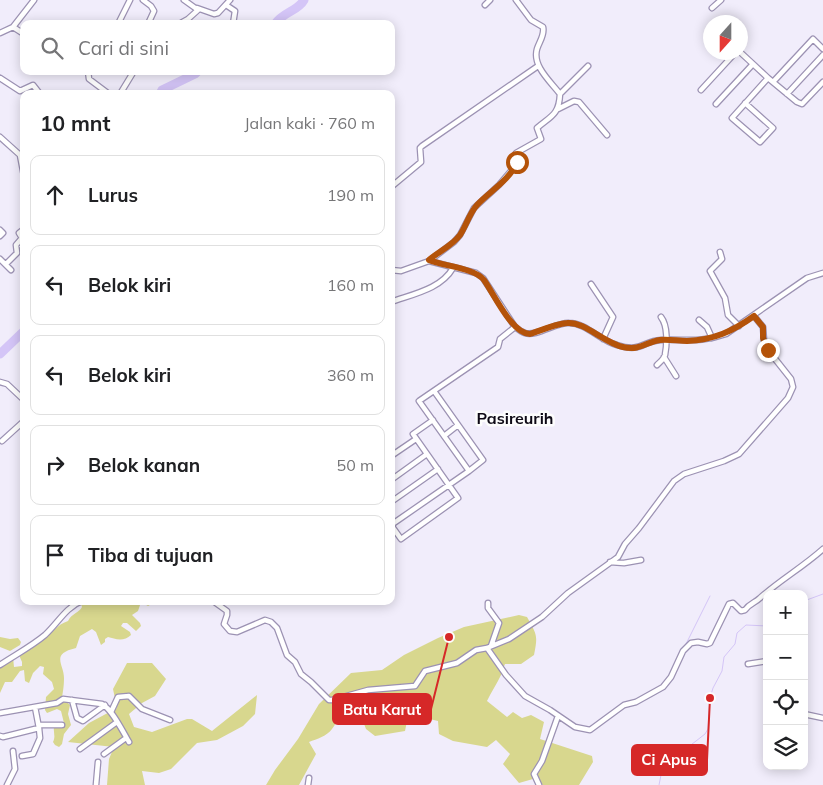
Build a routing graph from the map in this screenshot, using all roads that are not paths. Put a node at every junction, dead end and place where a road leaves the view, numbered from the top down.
1 (34, 0) edge
2 (130, 0) edge
3 (184, 0) edge
4 (230, 0) edge
5 (490, 0) edge
6 (516, 0) edge
7 (721, 0) edge
8 (146, 1) edge
9 (485, 4) dead end
10 (226, 5) junction
11 (197, 8) junction
12 (712, 8) dead end
13 (120, 20) edge
14 (150, 20) edge
15 (186, 20) edge
16 (234, 20) edge
17 (13, 27) junction
18 (20, 31) edge
19 (0, 33) edge
20 (823, 48) edge
21 (823, 55) edge
22 (748, 59) edge
23 (729, 60) edge
24 (753, 64) junction
25 (538, 66) junction
26 (588, 66) dead end
27 (88, 75) edge
28 (132, 75) edge
29 (0, 78) edge
30 (768, 78) junction
31 (773, 82) junction
32 (823, 82) edge
33 (22, 90) edge
34 (37, 90) edge
35 (104, 90) edge
36 (122, 90) edge
37 (701, 90) dead end
38 (20, 91) edge
39 (560, 94) junction
40 (787, 94) junction
41 (745, 103) junction
42 (716, 104) dead end
43 (558, 109) junction
44 (607, 135) dead end
45 (0, 137) edge
46 (20, 153) edge
47 (395, 184) edge
48 (0, 230) edge
49 (0, 236) edge
50 (20, 240) edge
51 (720, 252) dead end
52 (0, 259) edge
53 (429, 260) junction
54 (6, 264) junction
55 (453, 268) junction
56 (12, 270) dead end
57 (395, 270) edge
58 (823, 273) edge
59 (591, 284) dead end
60 (395, 300) edge
61 (754, 316) junction
62 (661, 318) dead end
63 (699, 320) dead end
64 (739, 326) junction
65 (515, 327) junction
66 (712, 338) junction
67 (603, 339) junction
68 (666, 340) junction
69 (664, 357) junction
70 (657, 365) dead end
71 (676, 376) dead end
72 (0, 382) edge
73 (434, 391) junction
74 (20, 396) edge
75 (433, 420) junction
76 (458, 425) junction
77 (20, 426) edge
78 (444, 436) junction
79 (416, 439) junction
80 (2, 442) dead end
81 (395, 453) edge
82 (427, 454) junction
83 (438, 470) junction
84 (469, 471) junction
85 (395, 477) edge
86 (449, 485) junction
87 (395, 499) edge
88 (395, 522) edge
89 (395, 531) edge
90 (823, 549) edge
91 (642, 560) dead end
92 (610, 562) junction
93 (488, 603) dead end
94 (75, 605) edge
95 (219, 605) edge
96 (489, 647) junction
97 (763, 662) edge
98 (748, 664) dead end
99 (0, 665) edge
100 (72, 700) junction
101 (105, 705) junction
102 (35, 707) junction
103 (0, 712) edge
104 (111, 712) junction
105 (808, 715) edge
106 (558, 716) junction
107 (823, 718) edge
108 (170, 720) dead end
109 (116, 722) junction
110 (62, 725) dead end
111 (39, 726) junction
112 (0, 736) edge
113 (80, 749) dead end
114 (13, 752) dead end
115 (104, 754) dead end
116 (22, 756) dead end
117 (98, 762) dead end
118 (309, 778) dead end
119 (7, 785) edge
120 (96, 785) edge
121 (308, 785) edge
122 (538, 785) edge

1 - 17 street
2 - 13 street
3 - 11 street
4 - 10 street
5 - 9 street
6 - 25 street
7 - 12 street
8 - 14 street
10 - 11 street
10 - 16 street
11 - 15 street
17 - 18 street
17 - 19 street
20 - 31 street
21 - 40 street
22 - 24 street
23 - 37 street
24 - 30 street
24 - 42 street
25 - 39 street
25 - 47 street
26 - 39 street
27 - 35 street
28 - 36 street
29 - 38 street
30 - 31 street
30 - 41 street
31 - 40 street
32 - 40 street
33 - 34 street
39 - 43 street
41 - 41 street
43 - 44 street
43 - 53 street
45 - 46 street
48 - 49 street
50 - 54 street
51 - 64 street
52 - 54 street
53 - 55 street
53 - 57 street
54 - 56 street
55 - 60 street
55 - 65 street
58 - 61 street
59 - 67 street
61 - 64 street
61 - 92 street
62 - 68 street
63 - 66 street
64 - 66 street
65 - 67 street
65 - 73 street
66 - 68 street
67 - 68 street
68 - 69 street
69 - 70 street
69 - 71 street
72 - 74 street
73 - 75 street
73 - 76 street
75 - 78 street
75 - 79 street
76 - 78 street
76 - 84 street
77 - 80 street
78 - 84 street
79 - 81 street
79 - 82 street
82 - 83 street
82 - 85 street
83 - 86 street
83 - 87 street
84 - 86 street
86 - 88 street
86 - 89 street
90 - 106 street
91 - 92 street
92 - 96 street
93 - 96 street
94 - 99 street
95 - 96 street
96 - 106 street
97 - 98 street
100 - 101 street
100 - 101 street
100 - 102 street
101 - 104 street
102 - 103 street
102 - 111 street
104 - 108 street
104 - 109 street
105 - 107 street
106 - 122 street
109 - 113 street
109 - 115 street
110 - 111 street
111 - 112 street
111 - 116 street
114 - 119 street
117 - 120 street
118 - 121 street

